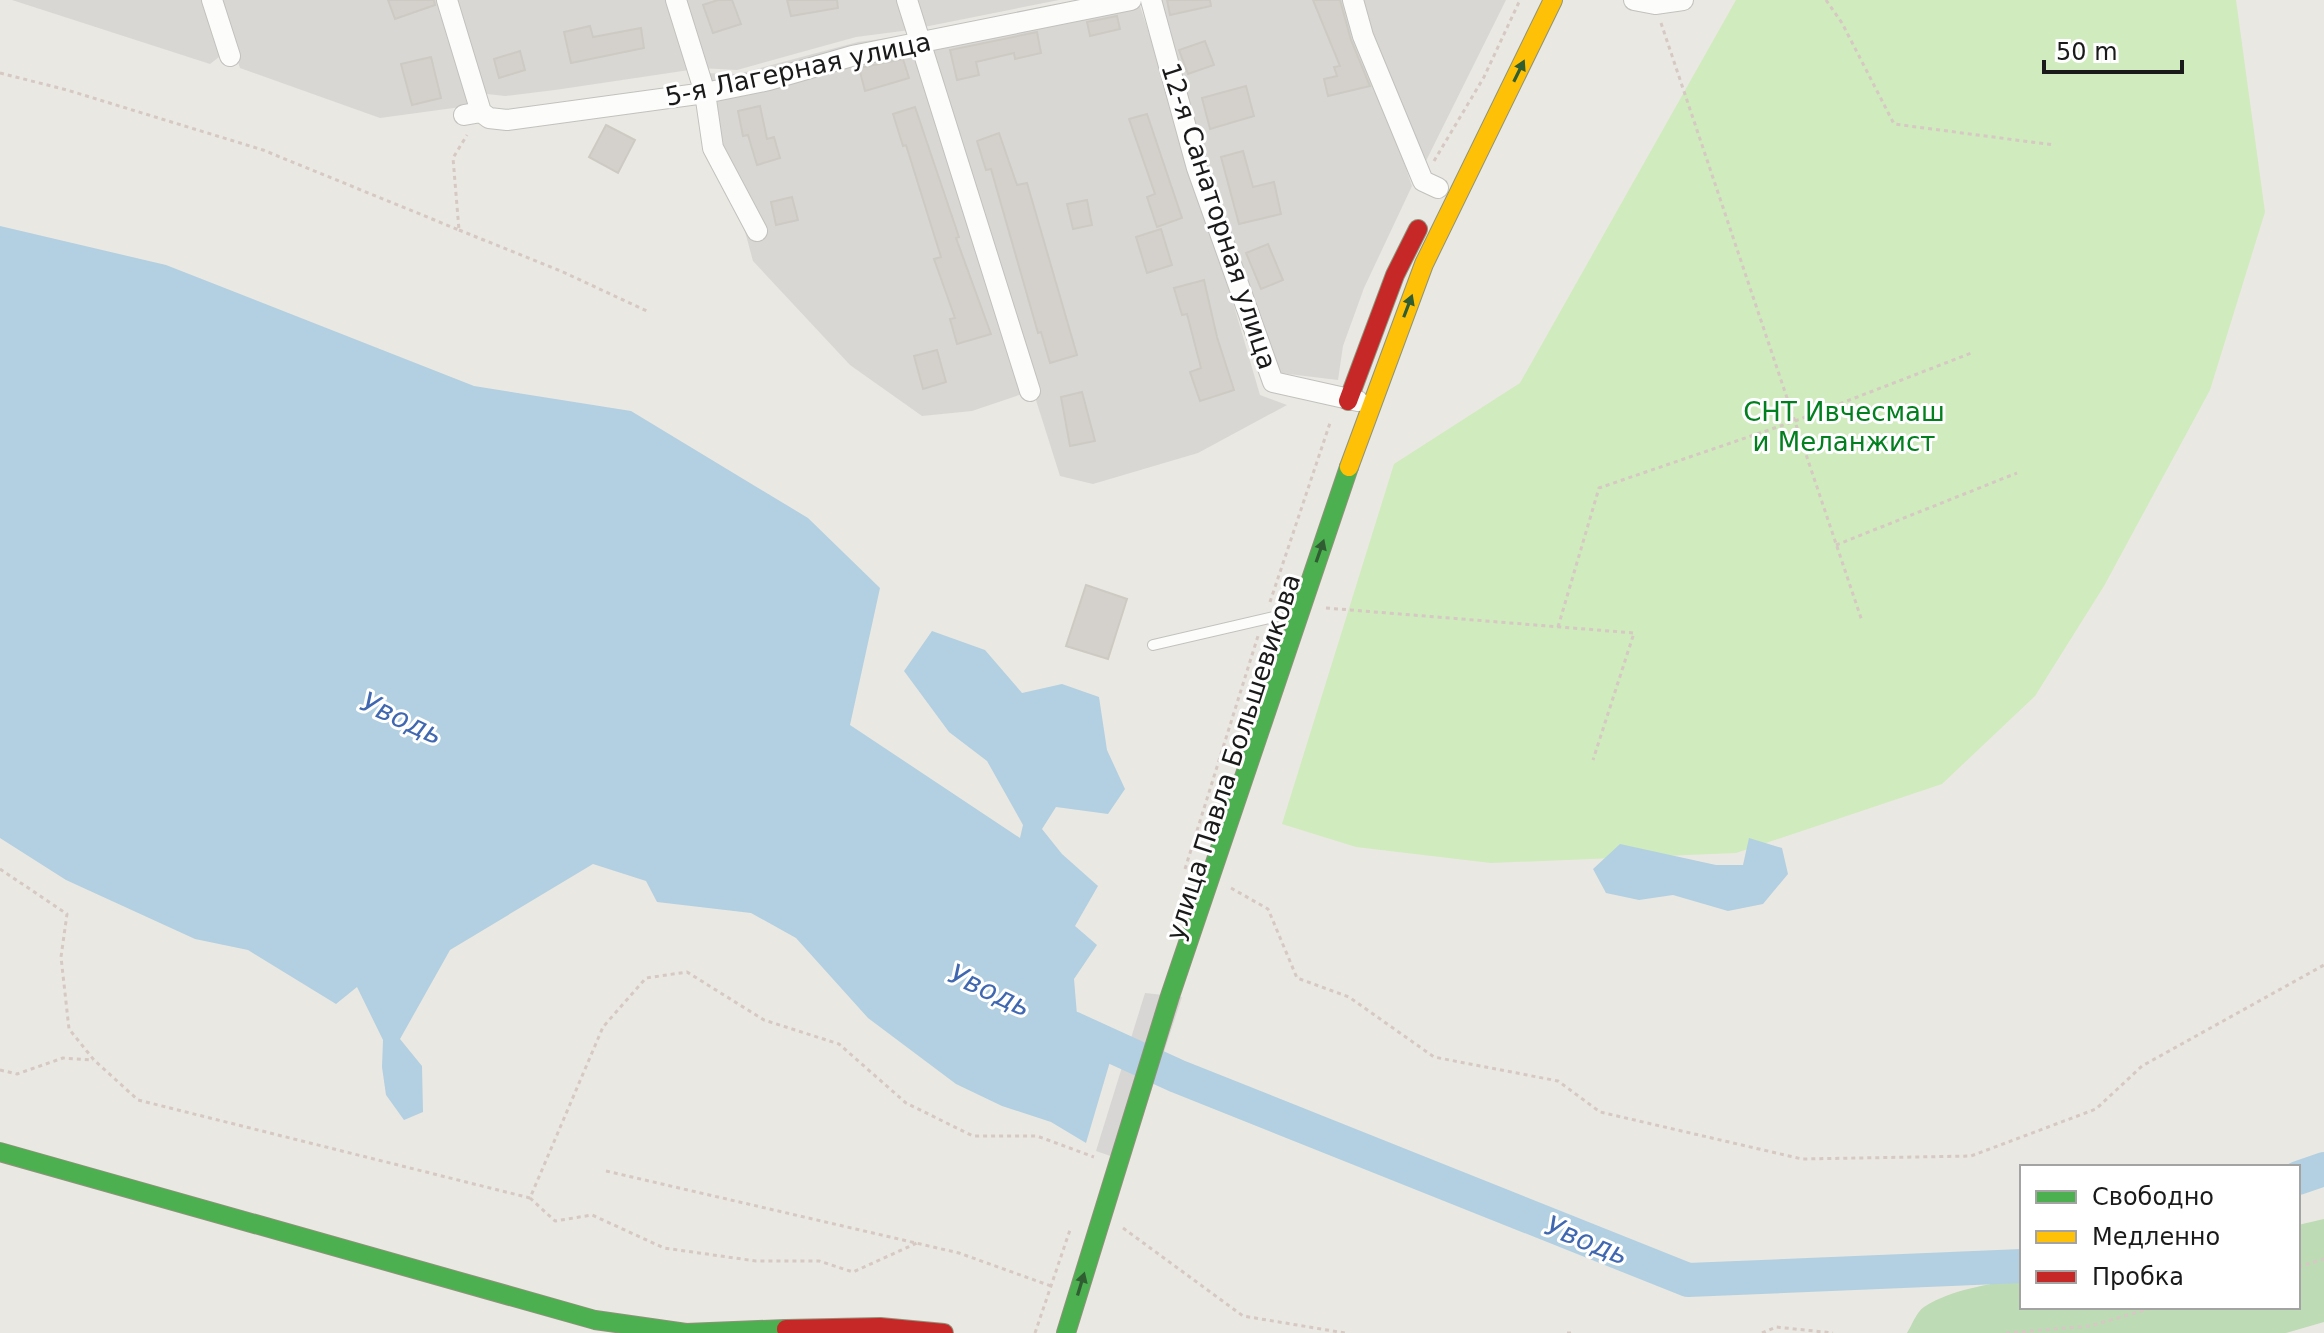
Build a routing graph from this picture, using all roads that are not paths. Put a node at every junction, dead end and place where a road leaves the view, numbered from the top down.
1 (212, 0) edge
2 (447, 0) edge
3 (676, 0) edge
4 (907, 0) edge
5 (1131, 0) edge
6 (1151, 0) edge
7 (1353, 0) edge
8 (1553, 0) edge
9 (1634, 0) edge
10 (1683, 0) edge
11 (919, 42) junction
12 (230, 56) dead end
13 (705, 93) junction
14 (1432, 192) joint
15 (757, 231) dead end
16 (1030, 391) dead end
17 (1344, 403) junction
18 (1370, 404) junction
19 (1274, 617) road end
20 (1153, 645) dead end
21 (1249, 706) dead end
22 (1163, 995) junction
23 (0, 1152) edge
24 (1107, 1154) junction
25 (944, 1333) edge
26 (1048, 1333) edge
27 (1066, 1333) edge

1 - 12 street
2 - 13 street, 5-я Лагерная улица
3 - 13 street
4 - 11 street
5 - 11 street, 5-я Лагерная улица
6 - 17 street, 12-я Санаторная улица
7 - 14 street
18 -> 8 main road, улица Павла Большевикова
9 - 10 street
11 - 13 street, 5-я Лагерная улица
11 - 16 street
13 - 15 street
14 - 17 main road
17 - 18 street, 12-я Санаторная улица
22 -> 18 main road, улица Павла Большевикова
19 - 20 lane
21 - 22 main road, улица Павла Большевикова
22 - 24 main road
23 - 25 main road
24 - 26 main road
27 -> 24 main road

